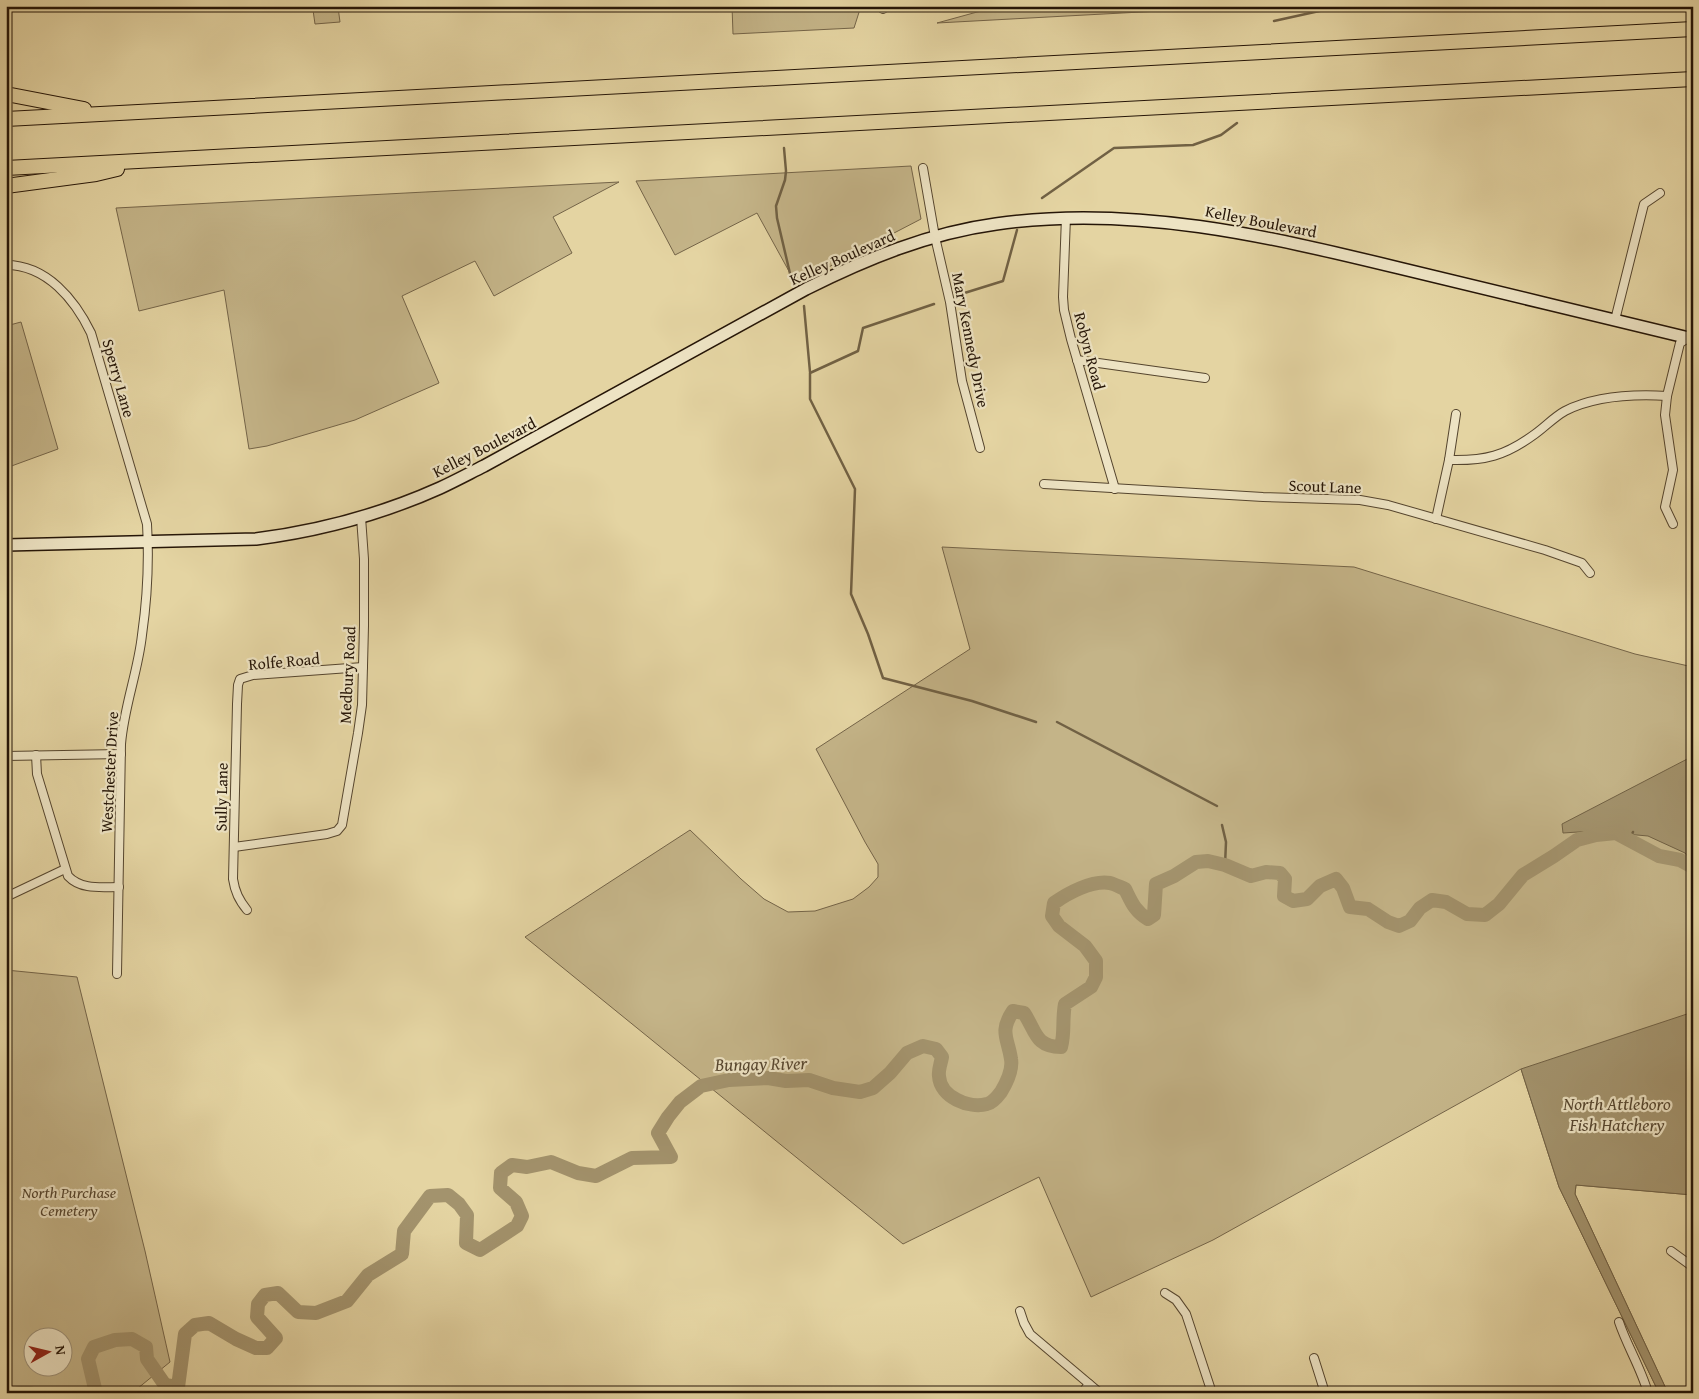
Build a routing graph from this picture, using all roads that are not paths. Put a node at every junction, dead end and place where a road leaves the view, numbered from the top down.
1 (1693, 29) edge
2 (1693, 79) edge
3 (6, 94) edge
4 (109, 113) junction
5 (6, 118) edge
6 (157, 160) junction
7 (6, 168) edge
8 (924, 168) dead end
9 (6, 186) edge
10 (1660, 193) dead end
11 (1066, 217) junction
12 (935, 237) junction
13 (6, 265) edge
14 (1615, 320) junction
15 (1690, 338) edge
16 (1077, 360) junction
17 (1205, 378) dead end
18 (1667, 396) junction
19 (1456, 414) dead end
20 (980, 448) dead end
21 (1449, 460) junction
22 (1044, 484) dead end
23 (1115, 489) junction
24 (361, 517) junction
25 (1436, 519) junction
26 (1673, 524) dead end
27 (148, 542) junction
28 (6, 546) edge
29 (1590, 573) dead end
30 (363, 667) junction
31 (240, 681) joint
32 (121, 754) junction
33 (36, 755) junction
34 (6, 756) edge
35 (234, 847) junction
36 (65, 869) junction
37 (119, 887) junction
38 (6, 897) edge
39 (247, 910) dead end
40 (117, 974) dead end
41 (1671, 1251) dead end
42 (1693, 1267) edge
43 (1165, 1293) dead end
44 (1020, 1311) dead end
45 (1619, 1322) dead end
46 (1314, 1358) dead end
47 (1089, 1384) junction
48 (1082, 1393) edge
49 (1100, 1393) edge
50 (1212, 1393) edge
51 (1325, 1393) edge
52 (1648, 1393) edge

1 - 4 highway
2 - 6 highway
3 - 4 highway
4 - 5 highway
6 - 7 highway
6 - 9 highway
8 - 12 street, Mary Kennedy Drive
10 - 14 street
11 - 12 main road, Kelley Boulevard
11 - 14 main road, Kelley Boulevard
11 - 16 street, Robyn Road
12 - 20 street, Mary Kennedy Drive
12 - 24 main road, Kelley Boulevard
13 - 27 street, Sperry Lane
14 - 15 main road, Kelley Boulevard
15 - 18 street
16 - 17 street
16 - 23 street, Robyn Road
18 - 21 street
18 - 26 street
19 - 21 street
21 - 25 street
22 - 23 street, Scout Lane
23 - 25 street, Scout Lane
24 - 27 main road, Kelley Boulevard
24 - 30 street, Medbury Road
25 - 29 street, Scout Lane
27 - 28 main road, Kelley Boulevard
27 - 32 street, Westchester Drive
30 - 31 street, Rolfe Road
30 - 35 street, Medbury Road
31 - 35 street, Sully Lane
32 - 33 street
32 - 37 street, Westchester Drive
33 - 34 street
33 - 36 street
35 - 39 street, Sully Lane
36 - 37 street
36 - 38 street
37 - 40 street, Westchester Drive
41 - 42 street
43 - 50 street
44 - 47 street
45 - 52 street
46 - 51 street
47 - 48 street
47 - 49 street

